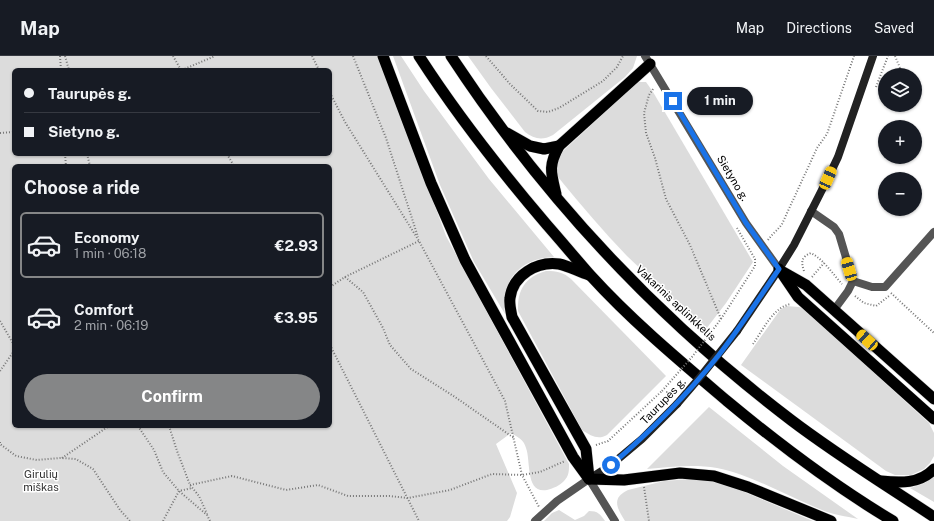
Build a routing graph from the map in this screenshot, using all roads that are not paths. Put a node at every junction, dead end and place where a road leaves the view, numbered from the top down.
1 (383, 56) edge
2 (419, 56) edge
3 (451, 56) edge
4 (873, 56) edge
5 (648, 60) edge
6 (502, 129) junction
7 (559, 146) junction
8 (556, 198) junction
9 (811, 211) junction
10 (934, 232) edge
11 (779, 269) junction
12 (591, 276) junction
13 (853, 281) junction
14 (834, 310) junction
15 (934, 399) edge
16 (934, 419) edge
17 (934, 469) edge
18 (589, 479) junction
19 (878, 480) junction
20 (934, 517) edge
21 (535, 521) edge
22 (616, 521) edge
23 (831, 521) edge
24 (893, 521) edge

1 - 18 highway
2 - 12 highway
3 - 6 highway, Vakarinis aplinkkelis
4 - 9 main road, Taurupės g.
5 - 7 highway
5 - 11 street, Sietyno g.
6 - 7 highway
6 - 8 highway, Vakarinis aplinkkelis
7 - 8 highway
8 - 19 highway, Vakarinis aplinkkelis
9 - 11 main road, Taurupės g.
9 - 13 street
10 - 13 street
11 - 14 highway
11 - 16 highway
11 - 18 main road, Taurupės g., bridge
12 - 18 highway
12 - 24 highway
13 - 14 street
14 - 15 highway
17 - 19 highway
18 - 21 street, Taurupės g.
18 - 22 street
18 - 23 highway
19 - 20 highway, Vakarinis aplinkkelis

